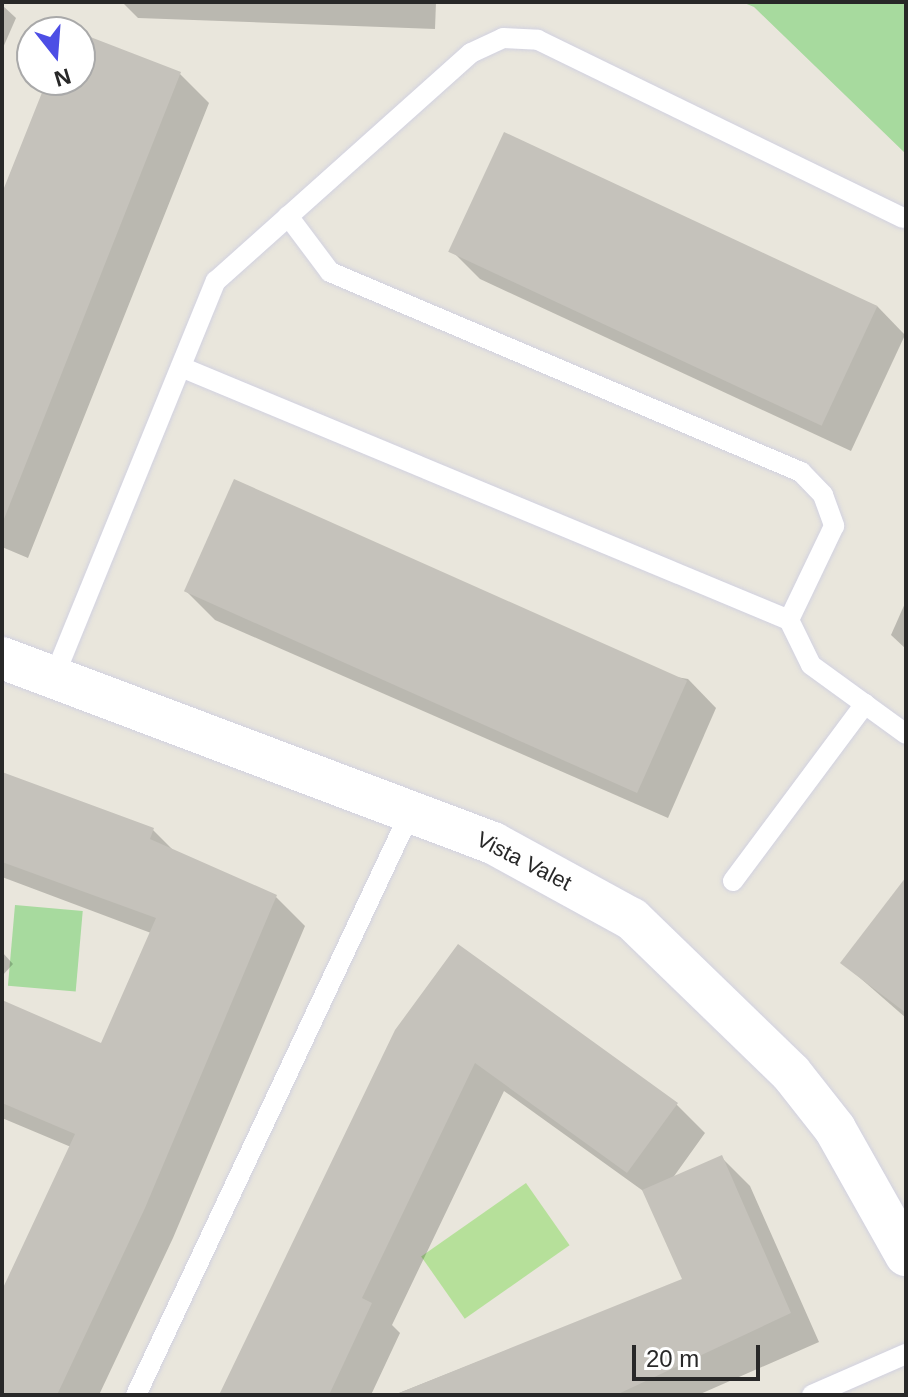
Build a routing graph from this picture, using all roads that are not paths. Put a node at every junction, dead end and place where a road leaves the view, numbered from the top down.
1 (288, 216) junction
2 (903, 218) dead end
3 (181, 367) junction
4 (789, 620) junction
5 (2, 658) edge
6 (54, 677) junction
7 (865, 704) junction
8 (906, 734) edge
9 (411, 811) junction
10 (733, 881) dead end
11 (906, 1255) edge
12 (906, 1354) edge
13 (136, 1395) edge
14 (812, 1395) edge

1 - 2 lane
1 - 3 lane
1 - 4 lane
3 - 4 lane
3 - 6 lane
4 - 7 lane
5 - 6 street, Vista Valet
6 - 9 street, Vista Valet
7 - 8 lane
7 - 10 lane
9 - 11 street, Vista Valet
9 - 13 lane
12 - 14 lane

